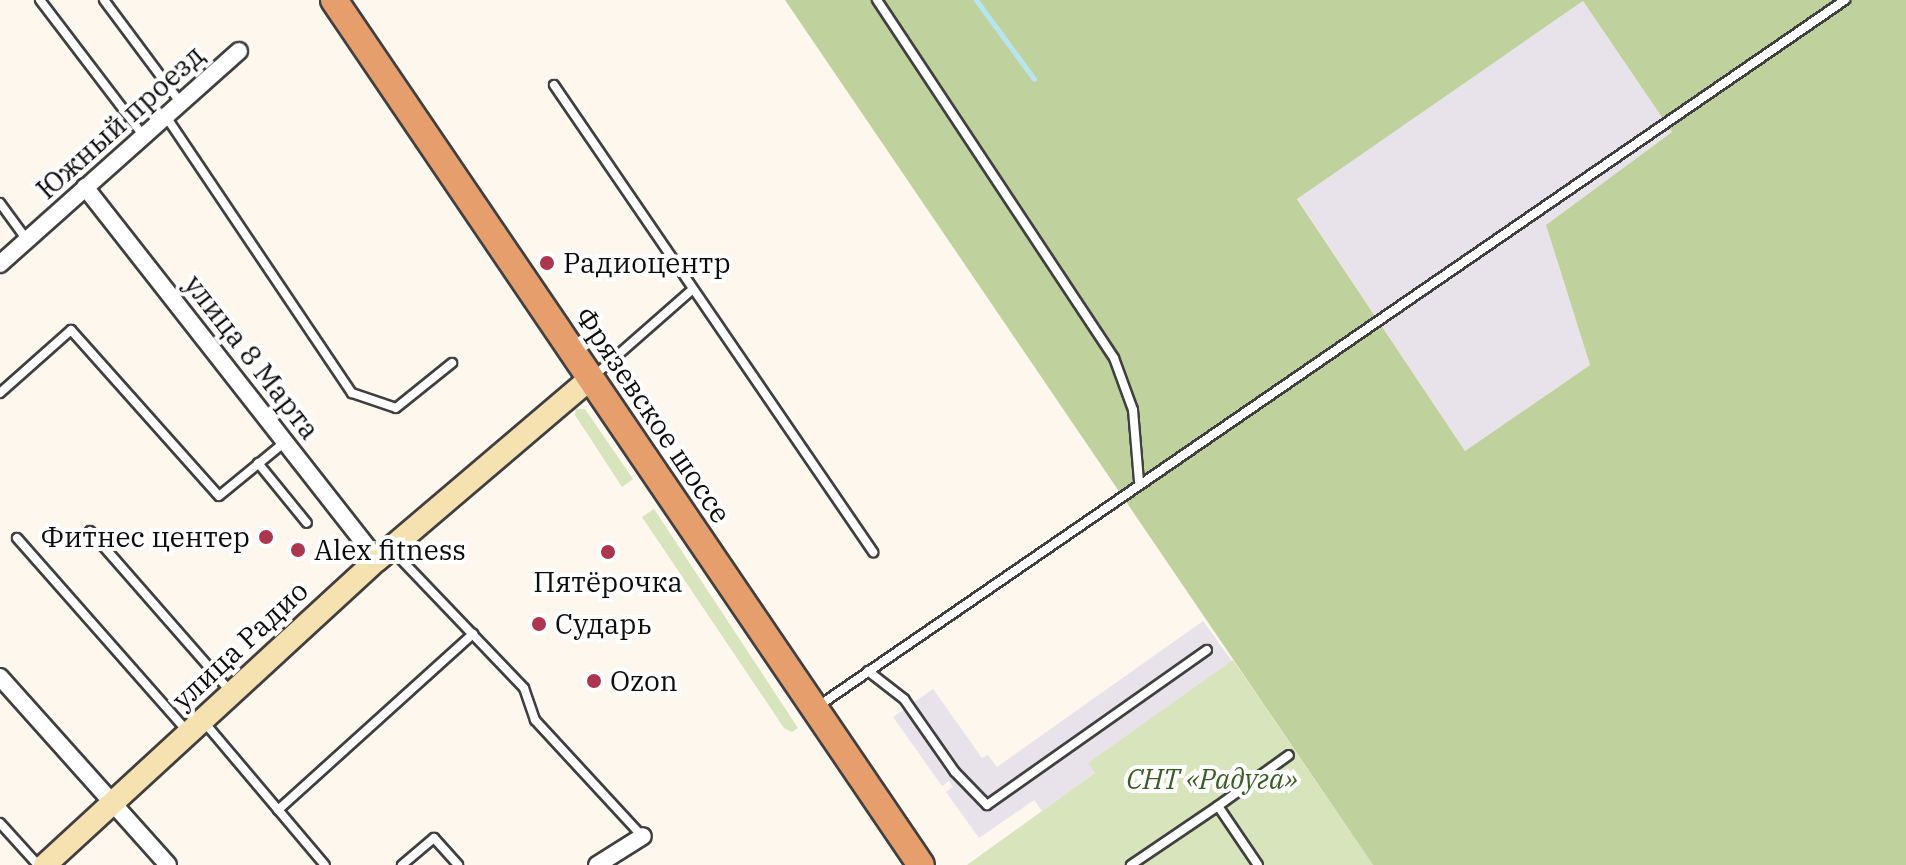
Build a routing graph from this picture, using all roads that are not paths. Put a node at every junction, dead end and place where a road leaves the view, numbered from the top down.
1 (40, 0) edge
2 (104, 0) edge
3 (334, 0) edge
4 (877, 0) edge
5 (1845, 0) edge
6 (239, 51) dead end
7 (554, 85) dead end
8 (180, 102) junction
9 (165, 115) junction
10 (142, 134) junction
11 (85, 187) junction
12 (0, 203) edge
13 (27, 240) junction
14 (0, 264) edge
15 (693, 289) junction
16 (452, 363) dead end
17 (590, 379) junction
18 (0, 393) edge
19 (285, 441) junction
20 (258, 463) junction
21 (1139, 481) junction
22 (307, 523) dead end
23 (90, 531) dead end
24 (17, 538) dead end
25 (873, 552) dead end
26 (384, 554) junction
27 (473, 634) junction
28 (1207, 650) dead end
29 (868, 671) junction
30 (0, 677) edge
31 (231, 693) junction
32 (815, 709) junction
33 (196, 726) junction
34 (1289, 755) dead end
35 (112, 805) junction
36 (1218, 806) junction
37 (278, 810) junction
38 (0, 823) edge
39 (643, 836) joint
40 (38, 865) edge
41 (45, 865) edge
42 (168, 865) edge
43 (325, 865) edge
44 (402, 865) edge
45 (458, 865) edge
46 (597, 865) edge
47 (921, 865) edge
48 (1131, 865) edge
49 (1258, 865) edge

1 - 10 lane
2 - 8 lane
3 - 17 highway, Фрязевское шоссе
4 - 21 lane
5 - 21 lane
6 - 8 street, Южный проезд
7 - 15 lane
8 - 9 street, Южный проезд
9 - 10 street, Южный проезд
9 - 16 lane
10 - 11 street, Южный проезд
11 - 13 street, Южный проезд
11 - 19 street, улица 8 Марта
12 - 13 lane
13 - 14 street, Южный проезд
15 - 17 lane
15 - 25 lane
17 - 26 main road, улица Радио
17 - 32 highway, Фрязевское шоссе
18 - 20 lane
19 - 20 lane
19 - 26 street, улица 8 Марта
20 - 22 lane
21 - 29 lane
23 - 31 lane
24 - 33 lane
26 - 27 lane
26 - 31 main road, улица Радио
27 - 37 lane
27 - 39 lane
28 - 29 lane
29 - 32 lane
30 - 35 street
31 - 33 main road, улица Радио
32 - 47 highway, Фрязевское шоссе
33 - 35 main road, улица Радио
33 - 37 lane
34 - 36 lane
35 - 41 main road, улица Радио
35 - 42 street
36 - 48 lane
36 - 49 lane
37 - 43 lane
38 - 40 lane
39 - 46 street
44 - 45 lane

